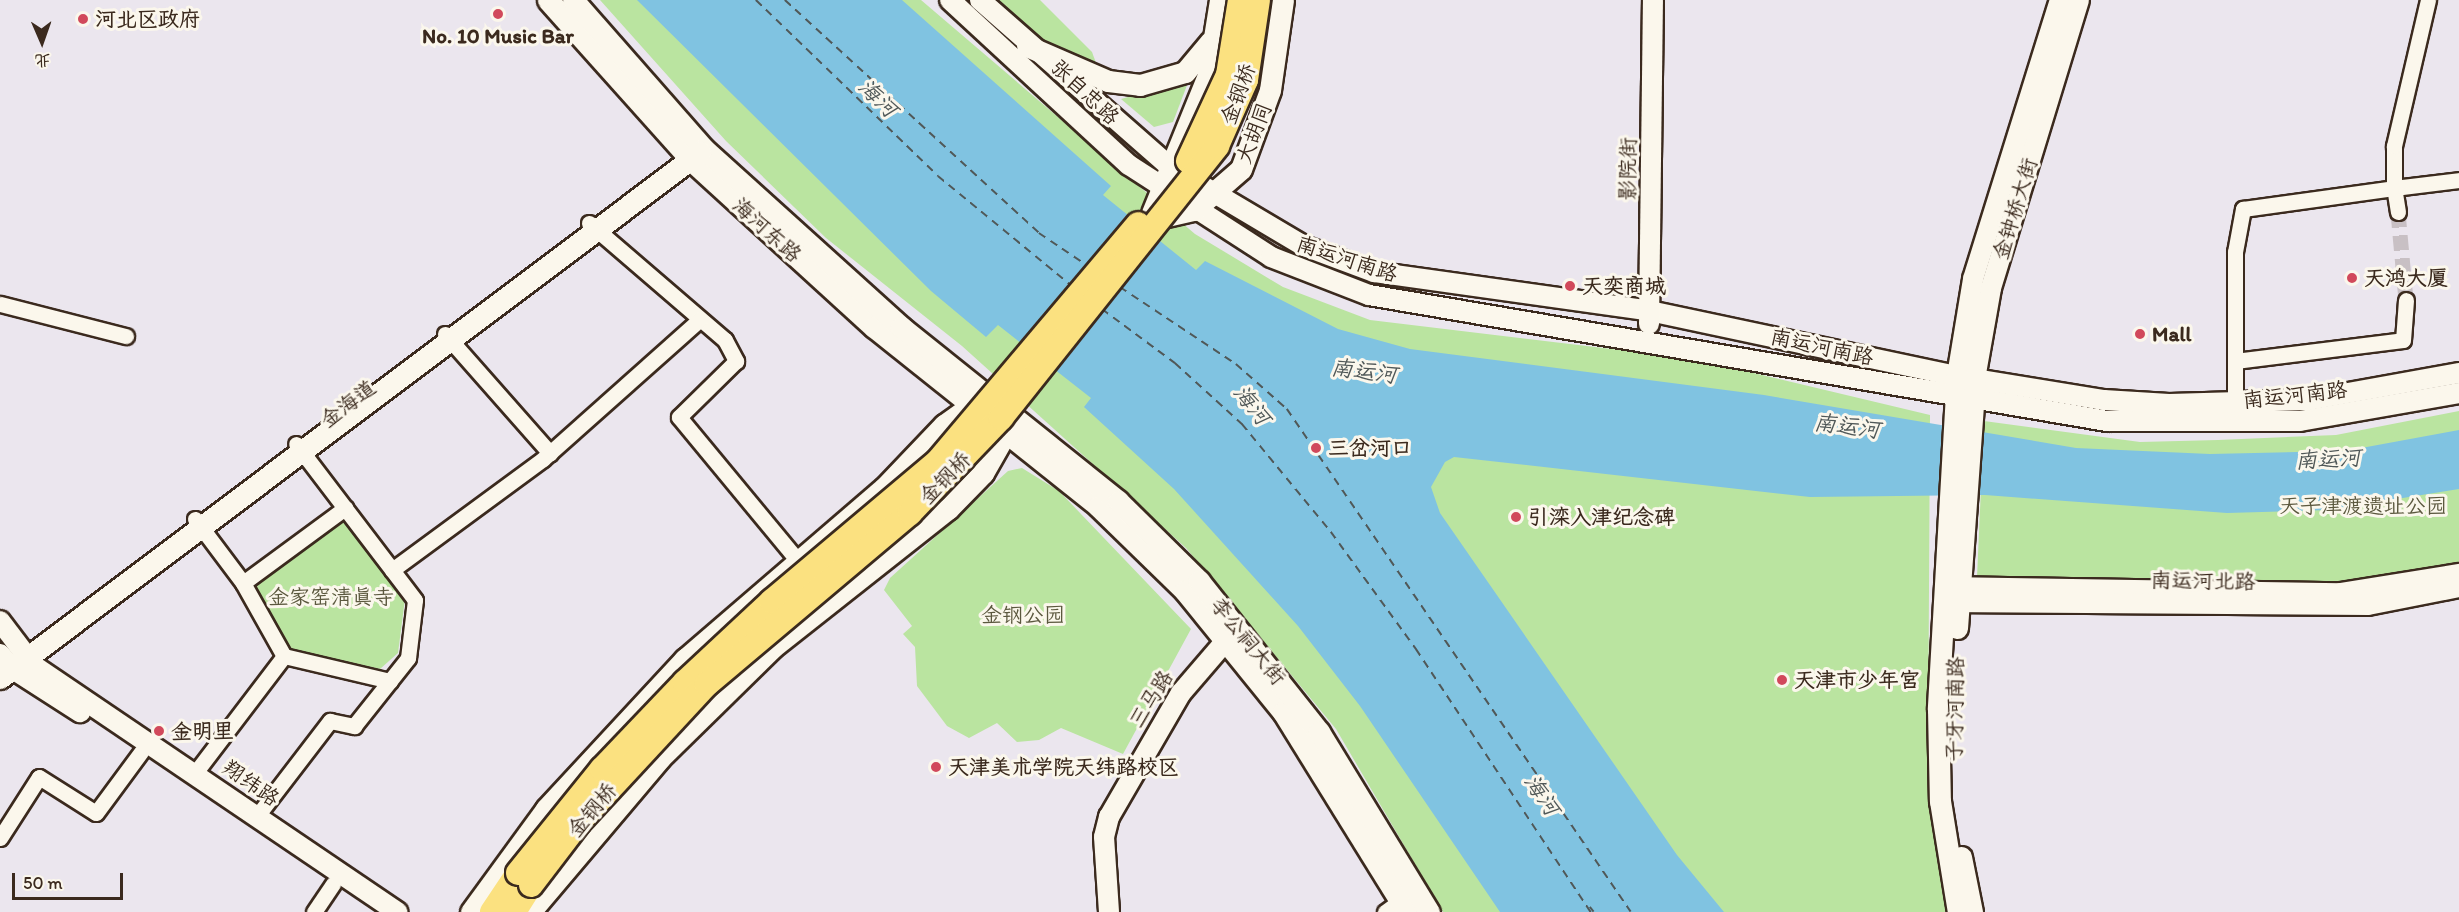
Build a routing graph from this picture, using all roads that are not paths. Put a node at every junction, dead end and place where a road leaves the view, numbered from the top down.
1 (548, 0) edge
2 (573, 0) edge
3 (950, 0) edge
4 (980, 0) edge
5 (1220, 0) edge
6 (1240, 0) edge
7 (1258, 0) edge
8 (1283, 0) edge
9 (1653, 0) edge
10 (2060, 0) edge
11 (2079, 0) edge
12 (2428, 0) edge
13 (1217, 33) junction
14 (1027, 46) junction
15 (687, 150) junction
16 (1169, 166) junction
17 (2459, 180) edge
18 (2394, 188) junction
19 (1166, 189) junction
20 (1210, 191) junction
21 (1194, 210) junction
22 (2398, 212) tunnel mouth
23 (592, 226) junction
24 (2406, 300) tunnel mouth
25 (0, 304) edge
26 (1650, 311) junction
27 (700, 319) junction
28 (446, 335) junction
29 (126, 336) dead end
30 (1648, 339) junction
31 (2235, 362) junction
32 (2459, 373) edge
33 (1966, 378) junction
34 (2459, 393) edge
35 (988, 395) junction
36 (2235, 403) junction
37 (967, 406) junction
38 (1961, 410) junction
39 (1011, 426) junction
40 (298, 447) junction
41 (550, 453) junction
42 (345, 508) junction
43 (198, 523) junction
44 (829, 536) junction
45 (798, 561) junction
46 (392, 570) junction
47 (868, 573) junction
48 (2459, 574) edge
49 (243, 583) junction
50 (2459, 587) edge
51 (1953, 594) junction
52 (735, 611) junction
53 (0, 621) edge
54 (1237, 637) junction
55 (773, 647) junction
56 (284, 656) junction
57 (9, 663) edge
58 (390, 681) junction
59 (141, 752) junction
60 (195, 774) junction
61 (257, 816) junction
62 (0, 838) edge
63 (524, 879) junction
64 (333, 884) junction
65 (1402, 904) edge
66 (314, 912) edge
67 (374, 912) edge
68 (397, 912) edge
69 (471, 912) edge
70 (492, 912) edge
71 (513, 912) edge
72 (530, 912) edge
73 (1109, 912) edge
74 (1116, 912) edge
75 (1428, 912) edge
76 (1958, 912) edge
77 (1972, 912) edge

1 - 15 main road, 海河东路
2 - 15 main road
3 - 19 street, 张自忠路
4 - 14 street, 张自忠路
5 - 13 main road, 大胡同
6 - 63 main road, 金钢桥, bridge
7 - 63 main road, 金钢桥, bridge
8 - 20 main road, 大胡同
9 - 26 street, 影院街
10 - 33 street, 金钟桥大街
11 - 33 street, 金钟桥大街
12 - 18 street
13 - 14 main road
13 - 16 main road, 大胡同
14 - 16 street, 张自忠路
15 - 23 main road, 金海道
15 - 23 main road
15 - 35 main road, 海河东路
15 - 37 main road, 海河东路
16 - 19 main road, 大胡同
16 - 20 street, 张自忠路
17 - 18 street
18 - 22 street
18 - 31 street
19 - 21 street, 张自忠路
19 - 21 main road, 大胡同
20 - 21 main road, 大胡同
20 - 26 street, 南运河南路
21 - 30 street, 南运河南路
23 - 27 street
23 - 28 main road, 金海道
24 - 31 street
25 - 29 street
26 - 30 street, 影院街
26 - 33 street, 南运河南路
27 - 41 street
27 - 45 street
28 - 40 main road, 金海道
28 - 41 street
30 - 38 street, 南运河南路
31 - 36 street
32 - 36 street, 南运河南路
33 - 36 street, 南运河南路
33 - 38 main road, 子牙河南路
34 - 38 street, 南运河南路
35 - 37 main road
35 - 39 main road, 海河东路
35 - 39 main road
37 - 39 main road, 海河东路
37 - 44 main road
38 - 51 main road, 子牙河南路
39 - 47 main road
39 - 54 main road, 李公祠大街
40 - 42 street
40 - 43 main road, 金海道
41 - 46 street
42 - 46 street
42 - 49 street
43 - 49 street
43 - 57 main road, 金海道
44 - 45 main road
44 - 47 main road
45 - 52 main road
46 - 58 street
47 - 55 main road
48 - 51 street, 南运河北路
49 - 56 street
50 - 51 street, 南运河北路
51 - 76 main road, 子牙河南路
51 - 77 main road, 子牙河南路
52 - 55 main road
52 - 69 main road
53 - 57 street, 翔纬路
54 - 65 main road, 李公祠大街
54 - 73 street, 三马路
54 - 74 street, 三马路
55 - 72 main road
56 - 58 street
56 - 60 street
57 - 59 street, 翔纬路
57 - 60 street, 翔纬路
58 - 61 street
59 - 62 street
59 - 64 street, 翔纬路
60 - 61 street, 翔纬路
61 - 68 street, 翔纬路
63 - 70 main road
63 - 71 main road
64 - 66 street
64 - 67 street, 翔纬路
65 - 75 main road, 李公祠大街

